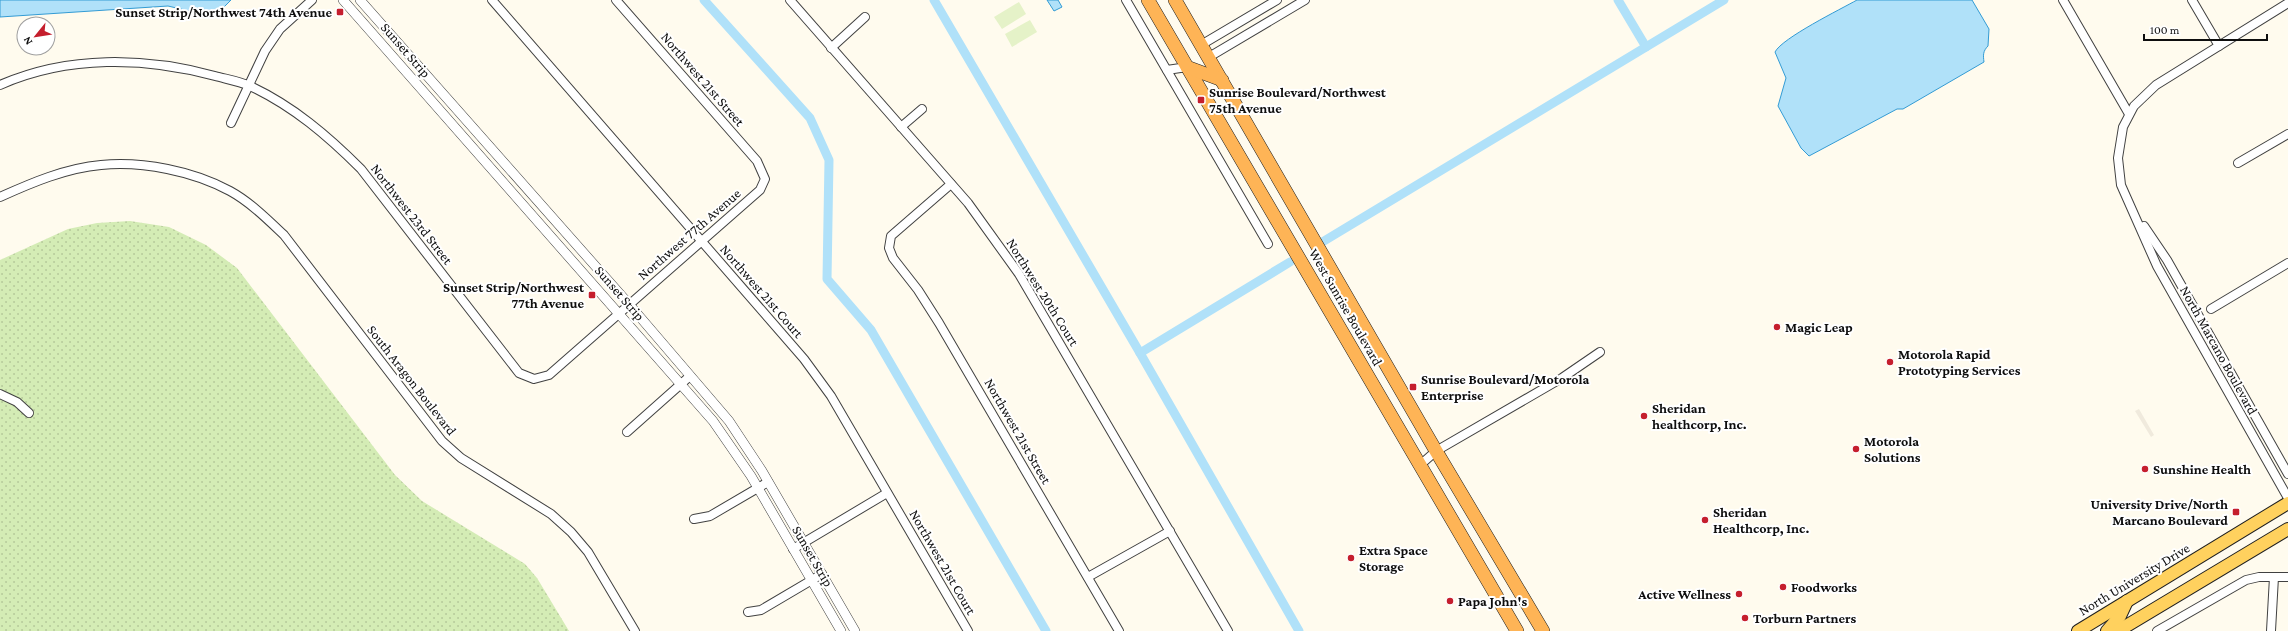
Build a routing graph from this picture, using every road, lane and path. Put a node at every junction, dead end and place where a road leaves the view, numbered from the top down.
1 (312, 0) edge
2 (344, 0) edge
3 (360, 0) edge
4 (492, 0) edge
5 (616, 0) edge
6 (790, 0) edge
7 (1126, 0) edge
8 (1148, 0) edge
9 (1176, 0) edge
10 (1277, 0) edge
11 (1305, 0) edge
12 (2063, 0) edge
13 (2192, 0) edge
14 (2288, 3) edge
15 (865, 17) dead end
16 (1201, 45) junction
17 (2219, 46) junction
18 (831, 48) junction
19 (1209, 57) junction
20 (1187, 66) junction
21 (1167, 70) junction
22 (1222, 80) junction
23 (0, 85) edge
24 (249, 85) junction
25 (922, 109) dead end
26 (2129, 114) junction
27 (231, 123) dead end
28 (901, 127) junction
29 (2288, 134) edge
30 (2238, 163) dead end
31 (765, 179) joint
32 (951, 184) junction
33 (0, 197) edge
34 (2133, 211) junction
35 (701, 241) junction
36 (1268, 244) dead end
37 (2288, 263) edge
38 (628, 303) junction
39 (2211, 310) dead end
40 (619, 313) junction
41 (1600, 352) dead end
42 (690, 376) junction
43 (534, 379) joint
44 (681, 384) junction
45 (0, 394) edge
46 (29, 413) dead end
47 (627, 432) dead end
48 (1436, 451) junction
49 (1419, 466) junction
50 (2288, 474) edge
51 (768, 482) junction
52 (758, 488) junction
53 (887, 493) junction
54 (2288, 498) edge
55 (2288, 503) edge
56 (694, 520) dead end
57 (2288, 529) edge
58 (1170, 531) junction
59 (803, 542) junction
60 (793, 549) junction
61 (822, 574) junction
62 (1088, 577) junction
63 (2274, 577) junction
64 (2288, 577) edge
65 (811, 580) junction
66 (2126, 601) junction
67 (748, 612) dead end
68 (635, 631) edge
69 (841, 631) edge
70 (855, 631) edge
71 (968, 631) edge
72 (1119, 631) edge
73 (1228, 631) edge
74 (1516, 631) edge
75 (1543, 631) edge
76 (2078, 631) edge
77 (2107, 631) edge
78 (2118, 631) edge
79 (2157, 631) edge
80 (2271, 631) edge

1 - 24 street
2 - 40 street, Sunset Strip
3 - 38 street, Sunset Strip
4 - 35 street, Northwest 21st Court
5 - 31 street, Northwest 21st Street
6 - 18 street, Northwest 20th Court
7 - 21 street
8 - 20 highway, West Sunrise Boulevard
9 - 16 highway, West Sunrise Boulevard
10 - 16 street
11 - 19 street
12 - 26 street
13 - 17 street
14 - 17 street, North Marcano Boulevard
15 - 18 street
16 - 19 highway, West Sunrise Boulevard
17 - 26 street, North Marcano Boulevard
18 - 28 street, Northwest 20th Court
19 - 22 highway, West Sunrise Boulevard
20 - 21 street
20 - 22 highway
20 - 49 highway, West Sunrise Boulevard
21 - 36 street
22 - 48 highway, West Sunrise Boulevard
23 - 24 street, Northwest 23rd Street
24 - 27 street
24 - 43 street, Northwest 23rd Street
25 - 28 street
26 - 34 street, North Marcano Boulevard
28 - 32 street, Northwest 20th Court
29 - 30 street
31 - 35 street, Northwest 77th Avenue
32 - 58 street, Northwest 20th Court
32 - 62 street, Northwest 21st Street
33 - 68 street, South Aragon Boulevard
34 - 50 street, North Marcano Boulevard
34 - 54 street, North Marcano Boulevard
35 - 38 street, Northwest 77th Avenue
35 - 53 street, Northwest 21st Court
37 - 39 street
38 - 40 street, Northwest 77th Avenue
38 - 42 street, Sunset Strip
40 - 43 street, Northwest 77th Avenue
40 - 44 street, Sunset Strip
41 - 48 street
42 - 44 street
42 - 51 street, Sunset Strip
44 - 47 street
44 - 52 street, Sunset Strip
45 - 46 street
48 - 49 street
48 - 75 highway, West Sunrise Boulevard
49 - 74 highway, West Sunrise Boulevard
51 - 52 street
51 - 59 street, Sunset Strip
52 - 56 street
52 - 60 street, Sunset Strip
53 - 59 street
53 - 71 street, Northwest 21st Court
55 - 66 main road, North University Drive
57 - 78 main road
58 - 62 street
58 - 73 street, Northwest 20th Court
59 - 60 street
59 - 61 street, Sunset Strip
60 - 65 street, Sunset Strip
61 - 65 street
61 - 70 street, Sunset Strip
62 - 72 street, Northwest 21st Street
63 - 64 street
63 - 79 street
63 - 80 street
65 - 67 street
65 - 69 street, Sunset Strip
66 - 76 main road, North University Drive
66 - 77 main road

